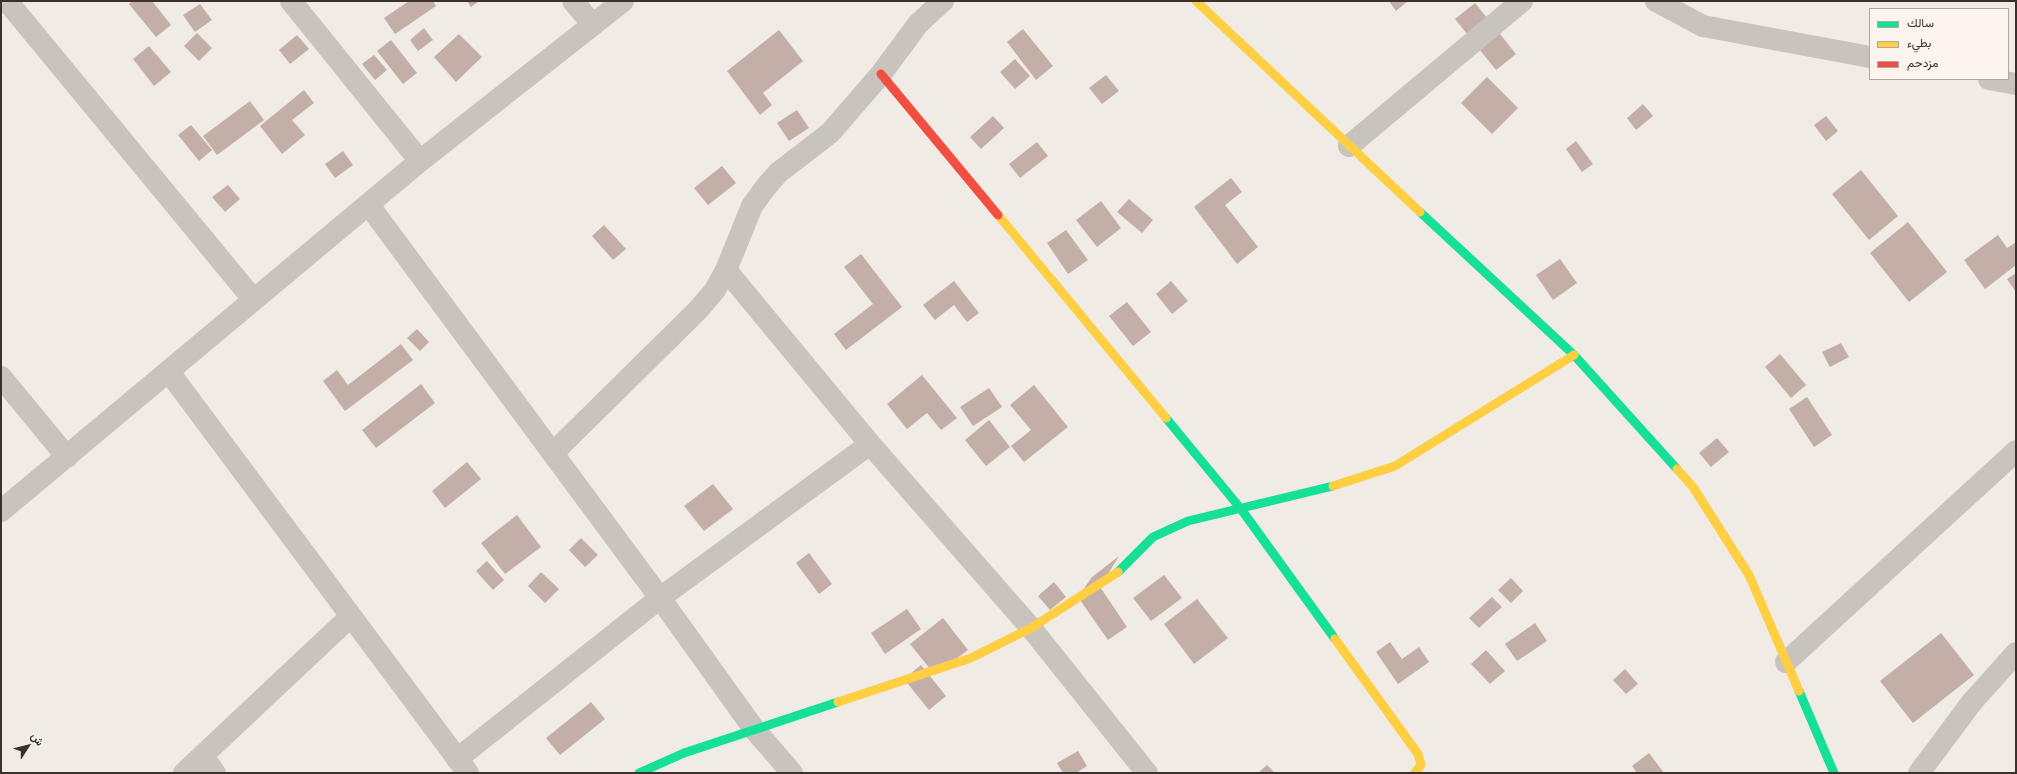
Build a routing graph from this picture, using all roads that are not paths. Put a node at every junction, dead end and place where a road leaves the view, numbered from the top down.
1 (6, 1) edge
2 (291, 1) edge
3 (573, 1) edge
4 (622, 1) edge
5 (943, 1) edge
6 (1196, 1) edge
7 (1522, 1) edge
8 (1665, 3) edge
9 (1, 4) edge
10 (593, 25) junction
11 (1869, 57) edge
12 (880, 74) junction
13 (1994, 80) edge
14 (2016, 84) edge
15 (1349, 146) junction
16 (420, 161) junction
17 (368, 204) junction
18 (726, 270) junction
19 (253, 299) junction
20 (1574, 355) junction
21 (169, 372) junction
22 (1, 377) edge
23 (870, 444) junction
24 (2016, 451) edge
25 (553, 453) junction
26 (68, 457) junction
27 (1241, 509) junction
28 (1, 511) edge
29 (660, 598) junction
30 (350, 617) junction
31 (1031, 628) junction
32 (2016, 652) edge
33 (1786, 662) junction
34 (754, 729) junction
35 (209, 765) edge
36 (463, 766) edge
37 (184, 773) edge
38 (639, 773) edge
39 (792, 773) edge
40 (1147, 773) edge
41 (1415, 773) edge
42 (1834, 773) edge
43 (1919, 773) edge

1 - 9 street
1 - 19 street
2 - 16 street
3 - 10 street
4 - 10 street
5 - 12 street
6 - 15 street
7 - 15 street
8 - 11 street
10 - 16 street
12 - 18 street
12 - 27 street
13 - 14 street
15 - 20 street
16 - 17 street
17 - 19 street
17 - 25 street
18 - 23 street
18 - 25 street
19 - 21 street
20 - 27 street
20 - 33 street
21 - 26 street
21 - 30 street
22 - 26 street
23 - 29 street
23 - 31 street
24 - 33 street
25 - 29 street
26 - 28 street
27 - 31 street
27 - 41 street
29 - 34 street
29 - 36 street
30 - 35 street
30 - 36 street
31 - 34 street
31 - 40 street
32 - 43 street
33 - 42 street
34 - 38 street
34 - 39 street
35 - 37 street

